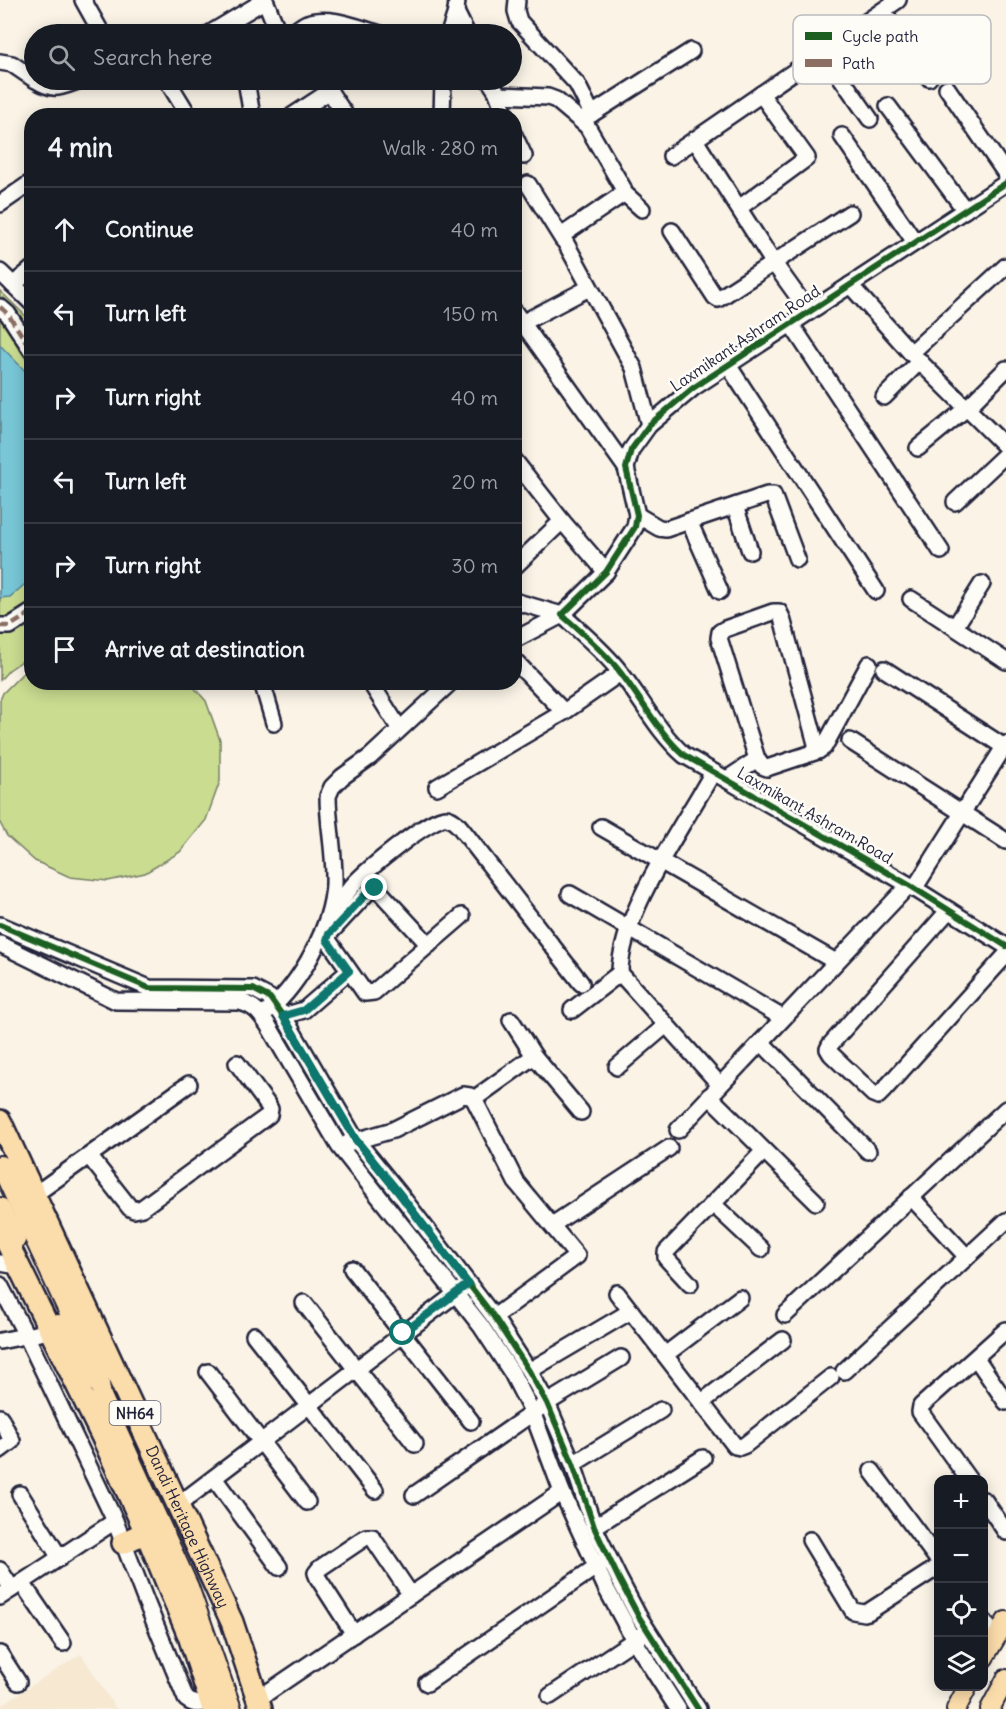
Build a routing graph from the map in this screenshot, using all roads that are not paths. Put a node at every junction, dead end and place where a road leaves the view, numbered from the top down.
1 (83, 0) edge
2 (517, 0) edge
3 (898, 0) edge
4 (262, 2) edge
5 (457, 6) edge
6 (883, 11) junction
7 (877, 15) edge
8 (886, 15) edge
9 (96, 24) edge
10 (226, 24) edge
11 (274, 24) edge
12 (306, 24) edge
13 (339, 24) edge
14 (452, 24) edge
15 (463, 24) edge
16 (522, 24) edge
17 (522, 24) edge
18 (691, 51) dead end
19 (0, 62) edge
20 (24, 72) edge
21 (793, 73) edge
22 (845, 84) edge
23 (946, 88) dead end
24 (173, 90) edge
25 (248, 90) edge
26 (322, 90) edge
27 (330, 90) edge
28 (443, 90) edge
29 (495, 90) edge
30 (497, 90) edge
31 (762, 94) junction
32 (888, 106) dead end
33 (184, 108) edge
34 (251, 108) edge
35 (301, 108) edge
36 (341, 108) edge
37 (442, 108) edge
38 (503, 108) edge
39 (587, 117) junction
40 (870, 119) dead end
41 (842, 136) dead end
42 (695, 140) junction
43 (522, 152) edge
44 (524, 156) dead end
45 (671, 156) dead end
46 (1006, 174) edge
47 (1006, 183) edge
48 (528, 184) dead end
49 (24, 188) edge
50 (623, 192) junction
51 (0, 204) edge
52 (739, 208) junction
53 (642, 209) dead end
54 (964, 210) junction
55 (850, 213) dead end
56 (672, 231) dead end
57 (563, 240) junction
58 (915, 242) junction
59 (773, 262) junction
60 (1006, 266) edge
61 (0, 272) edge
62 (24, 276) edge
63 (13, 285) junction
64 (850, 285) junction
65 (589, 288) junction
66 (24, 295) edge
67 (0, 307) edge
68 (809, 312) junction
69 (522, 315) edge
70 (522, 323) edge
71 (791, 324) junction
72 (24, 339) edge
73 (916, 357) junction
74 (728, 365) junction
75 (1006, 369) edge
76 (884, 397) dead end
77 (968, 407) junction
78 (649, 425) junction
79 (1006, 447) edge
80 (918, 448) dead end
81 (1006, 454) edge
82 (626, 468) junction
83 (522, 470) edge
84 (956, 502) dead end
85 (735, 506) junction
86 (637, 515) junction
87 (562, 521) junction
88 (689, 521) junction
89 (750, 551) dead end
90 (942, 551) dead end
91 (522, 559) edge
92 (797, 559) dead end
93 (606, 572) junction
94 (982, 584) dead end
95 (720, 591) dead end
96 (876, 591) dead end
97 (911, 599) dead end
98 (522, 603) edge
99 (562, 615) junction
100 (24, 617) edge
101 (0, 626) edge
102 (955, 627) junction
103 (522, 636) edge
104 (1006, 660) edge
105 (869, 664) dead end
106 (522, 668) edge
107 (884, 669) dead end
108 (620, 673) junction
109 (264, 690) edge
110 (375, 690) edge
111 (442, 690) edge
112 (564, 712) junction
113 (274, 723) dead end
114 (399, 728) junction
115 (850, 741) dead end
116 (1006, 746) edge
117 (818, 752) junction
118 (757, 759) junction
119 (720, 776) junction
120 (438, 787) dead end
121 (962, 813) junction
122 (602, 827) dead end
123 (1006, 841) edge
124 (661, 861) junction
125 (911, 887) junction
126 (570, 894) dead end
127 (949, 910) junction
128 (462, 916) dead end
129 (328, 917) junction
130 (0, 925) edge
131 (627, 928) junction
132 (0, 944) edge
133 (429, 945) junction
134 (1006, 946) edge
135 (1006, 955) edge
136 (836, 962) junction
137 (349, 971) junction
138 (620, 973) junction
139 (581, 983) dead end
140 (572, 1010) dead end
141 (279, 1011) junction
142 (262, 1016) junction
143 (783, 1018) junction
144 (511, 1020) dead end
145 (665, 1026) junction
146 (760, 1042) junction
147 (534, 1056) junction
148 (237, 1063) dead end
149 (617, 1067) dead end
150 (189, 1084) dead end
151 (715, 1091) junction
152 (474, 1100) junction
153 (1006, 1109) edge
154 (581, 1112) dead end
155 (0, 1120) edge
156 (678, 1130) dead end
157 (356, 1140) junction
158 (339, 1146) junction
159 (669, 1148) dead end
160 (764, 1151) junction
161 (868, 1151) dead end
162 (89, 1156) junction
163 (0, 1165) edge
164 (34, 1195) junction
165 (911, 1197) junction
166 (816, 1202) dead end
167 (713, 1204) junction
168 (0, 1207) edge
169 (1006, 1221) edge
170 (552, 1225) junction
171 (0, 1228) edge
172 (761, 1249) dead end
173 (967, 1257) junction
174 (9, 1265) edge
175 (352, 1269) dead end
176 (468, 1284) junction
177 (690, 1284) dead end
178 (0, 1285) edge
179 (617, 1293) dead end
180 (455, 1294) junction
181 (740, 1298) dead end
182 (304, 1303) dead end
183 (631, 1311) junction
184 (785, 1314) dead end
185 (494, 1317) junction
186 (1006, 1330) edge
187 (50, 1331) junction
188 (403, 1333) junction
189 (26, 1335) junction
190 (254, 1335) dead end
191 (783, 1340) dead end
192 (0, 1341) edge
193 (665, 1355) junction
194 (621, 1358) dead end
195 (976, 1358) junction
196 (356, 1369) junction
197 (529, 1371) junction
198 (208, 1372) dead end
199 (102, 1396) junction
200 (702, 1402) junction
201 (1006, 1402) edge
202 (548, 1403) junction
203 (309, 1405) junction
204 (662, 1410) dead end
205 (533, 1414) junction
206 (0, 1417) edge
207 (471, 1421) dead end
208 (261, 1442) junction
209 (415, 1444) dead end
210 (0, 1450) edge
211 (703, 1458) dead end
212 (573, 1464) junction
213 (872, 1471) dead end
214 (966, 1475) edge
215 (214, 1478) junction
216 (375, 1490) dead end
217 (562, 1492) junction
218 (20, 1494) dead end
219 (414, 1496) dead end
220 (307, 1502) dead end
221 (178, 1505) junction
222 (988, 1506) edge
223 (116, 1521) junction
224 (594, 1527) junction
225 (146, 1532) junction
226 (1006, 1532) edge
227 (810, 1540) dead end
228 (123, 1543) junction
229 (934, 1553) edge
230 (60, 1558) junction
231 (609, 1558) junction
232 (279, 1567) dead end
233 (596, 1568) junction
234 (0, 1570) edge
235 (934, 1570) edge
236 (11, 1590) edge
237 (411, 1595) junction
238 (1006, 1620) edge
239 (988, 1627) edge
240 (648, 1631) junction
241 (354, 1634) junction
242 (995, 1637) junction
243 (634, 1640) junction
244 (63, 1643) dead end
245 (988, 1650) edge
246 (0, 1654) edge
247 (1006, 1678) edge
248 (18, 1682) dead end
249 (427, 1683) dead end
250 (965, 1691) edge
251 (550, 1696) dead end
252 (260, 1704) edge
253 (212, 1705) edge
254 (232, 1709) edge
255 (678, 1709) edge
256 (698, 1709) edge
257 (956, 1709) edge
258 (990, 1709) edge

1 - 9 street
2 - 16 street
3 - 6 street
4 - 10 street
4 - 11 street
5 - 14 street
5 - 15 street
6 - 7 street
6 - 8 street
12 - 13 street
17 - 39 street
18 - 39 street
19 - 20 street
21 - 31 street
22 - 40 street
23 - 46 street
24 - 33 street
25 - 34 street
26 - 35 street
27 - 36 street
28 - 37 street
29 - 38 street
30 - 39 street
31 - 42 street
31 - 52 street
32 - 54 street
39 - 50 street
41 - 58 street
42 - 45 street
42 - 52 street
43 - 44 street
47 - 54 street, Laxmikant Ashram Road
48 - 57 street
49 - 51 street
50 - 53 street
50 - 57 street
52 - 59 street
54 - 58 street, Laxmikant Ashram Road
55 - 59 street
56 - 59 street
57 - 65 street
58 - 64 street, Laxmikant Ashram Road
59 - 68 street
60 - 73 street
61 - 63 street
62 - 63 street
63 - 66 street
64 - 68 street, Laxmikant Ashram Road
64 - 73 street
65 - 69 street
65 - 78 street
67 - 72 street
68 - 71 street, Laxmikant Ashram Road
70 - 82 street
71 - 74 street, Laxmikant Ashram Road
71 - 90 street
73 - 76 street
73 - 77 street
74 - 78 street, Laxmikant Ashram Road
74 - 96 street
75 - 77 street
77 - 79 street
77 - 80 street
78 - 82 street, Laxmikant Ashram Road
81 - 84 street
82 - 86 street
83 - 87 street
85 - 88 street
85 - 89 street
85 - 92 street
86 - 88 street
86 - 93 street
87 - 91 street
87 - 93 street
88 - 95 street
93 - 99 street
94 - 102 street
97 - 102 street
98 - 99 street
99 - 103 street
99 - 108 street, Laxmikant Ashram Road
100 - 101 street
102 - 104 street
105 - 117 street
106 - 112 street
107 - 116 street
108 - 112 street
108 - 119 street, Laxmikant Ashram Road
109 - 113 street
110 - 114 street
111 - 114 street
112 - 120 street
114 - 129 street
115 - 121 street
116 - 121 street
117 - 118 street
117 - 118 street
118 - 119 street
119 - 124 street
119 - 125 street, Laxmikant Ashram Road
121 - 123 street
121 - 125 street
122 - 124 street
124 - 131 street
124 - 136 street
125 - 127 street, Laxmikant Ashram Road
125 - 136 street
126 - 131 street
127 - 134 street, Laxmikant Ashram Road
127 - 135 street
128 - 133 street
129 - 139 street
129 - 141 street
130 - 141 street
131 - 138 street
131 - 143 street
132 - 142 street
133 - 137 street
133 - 137 street
136 - 143 street
137 - 141 street
138 - 140 street
138 - 145 street
141 - 142 street
141 - 157 street
142 - 158 street
143 - 146 street
144 - 147 street
145 - 149 street
145 - 151 street
146 - 151 street
146 - 161 street
147 - 152 street
147 - 154 street
148 - 162 street
150 - 162 street
151 - 156 street
151 - 160 street
152 - 157 street
152 - 170 street
153 - 165 street
155 - 164 highway, Dandi Heritage Highway / NH64
157 - 158 street
157 - 176 street
158 - 180 street
159 - 170 street
160 - 166 street
160 - 167 street
162 - 164 street
163 - 199 main road
164 - 221 highway, Dandi Heritage Highway / NH64
165 - 173 street
165 - 184 street
167 - 172 street
167 - 177 street
168 - 199 main road
169 - 173 street
170 - 185 street
171 - 174 highway, NH64
173 - 200 street
174 - 187 highway, NH64
175 - 188 street
176 - 180 street
176 - 185 street
178 - 189 street
179 - 183 street
180 - 188 street
180 - 205 street
181 - 193 street
182 - 196 street
183 - 193 street
183 - 197 street
185 - 197 street
186 - 195 street
187 - 189 street
187 - 225 highway, NH64
188 - 196 street
188 - 207 street
189 - 192 street
189 - 223 street
190 - 203 street
191 - 200 street
193 - 200 street
194 - 202 street
195 - 201 street
195 - 214 street
196 - 203 street
196 - 209 street
197 - 202 street
198 - 208 street
199 - 254 main road
202 - 205 street
202 - 212 street
203 - 208 street
203 - 216 street
204 - 212 street
205 - 217 street
205 - 219 street
206 - 210 street
208 - 215 street
208 - 220 street
211 - 224 street
212 - 224 street
213 - 229 street
215 - 221 street
215 - 232 street
217 - 233 street
217 - 237 street
218 - 230 street
221 - 252 highway, Dandi Heritage Highway / NH64
222 - 226 street
223 - 228 street
223 - 230 street
224 - 231 street
225 - 228 highway
225 - 253 highway, NH64
227 - 235 street
228 - 253 street
230 - 236 street
231 - 233 street
231 - 240 street
233 - 243 street
233 - 249 street
234 - 236 street
236 - 244 street
237 - 241 street
237 - 241 street
238 - 242 main road
239 - 242 street
240 - 243 street
240 - 256 street
241 - 252 street
242 - 245 main road
243 - 251 street
243 - 255 street
246 - 248 street
247 - 258 main road
250 - 257 main road

